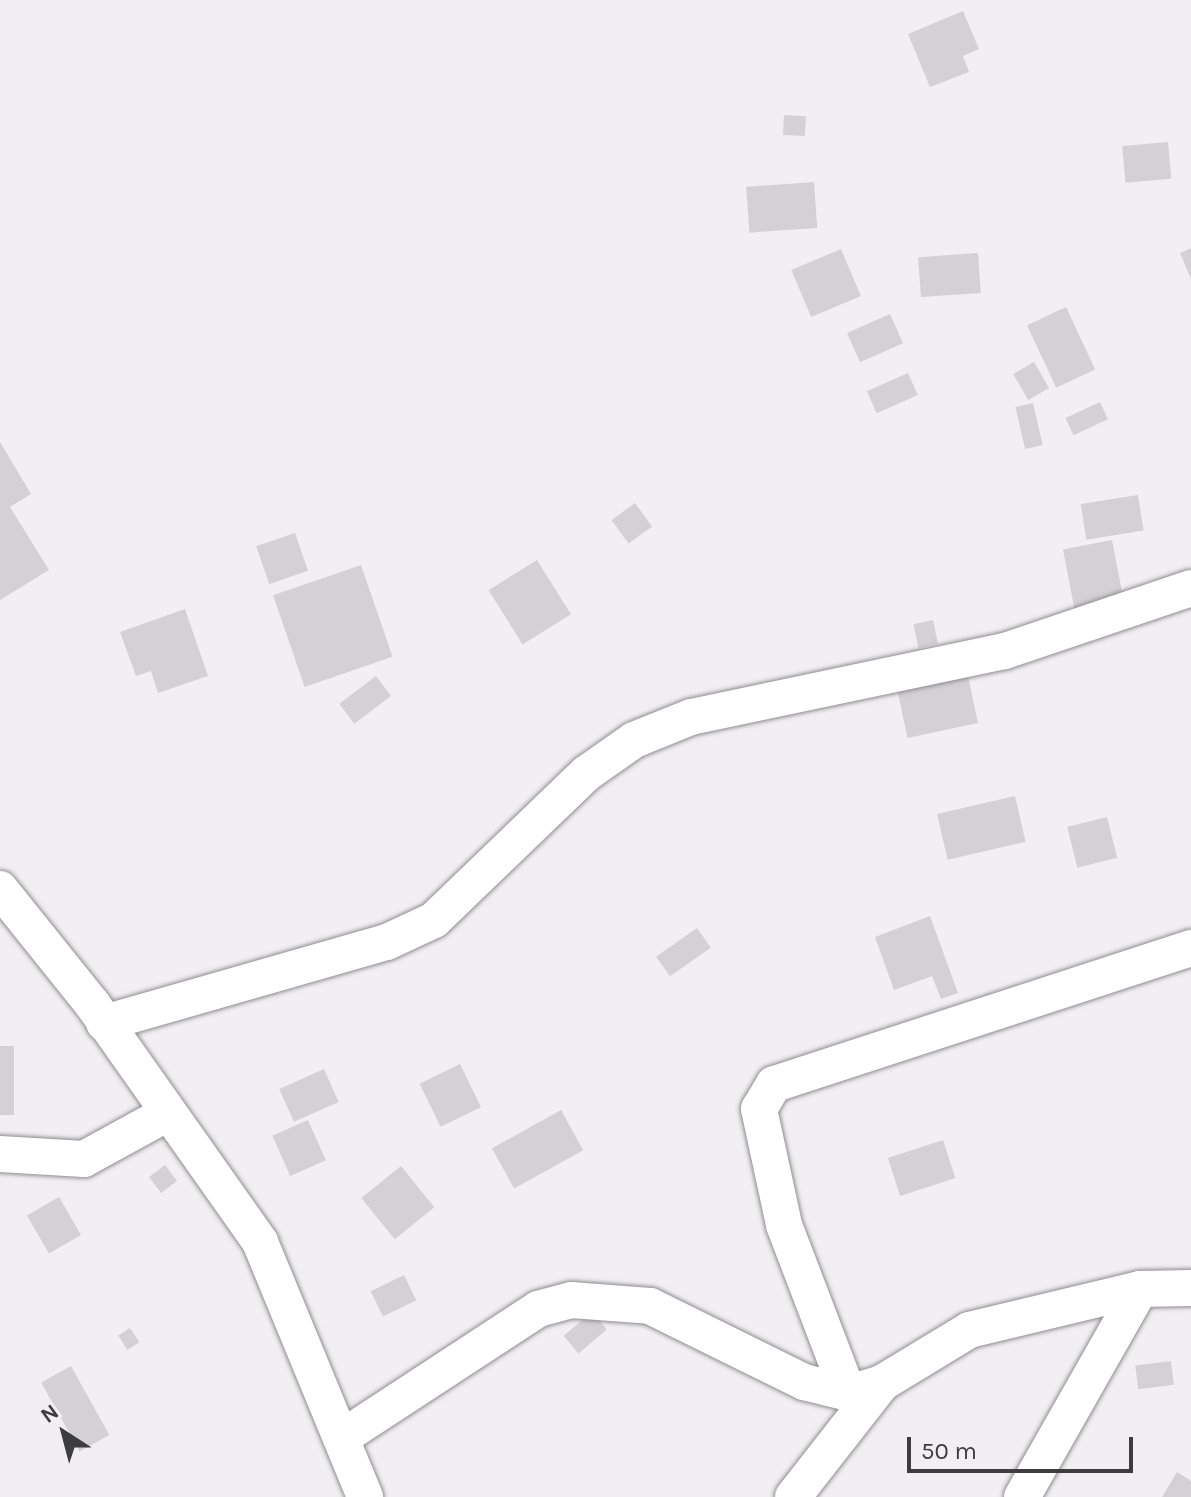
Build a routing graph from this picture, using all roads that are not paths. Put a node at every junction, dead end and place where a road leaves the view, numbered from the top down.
1 (1191, 588) edge
2 (0, 889) edge
3 (1191, 948) edge
4 (104, 1023) junction
5 (164, 1115) junction
6 (0, 1154) edge
7 (1191, 1288) edge
8 (1140, 1289) junction
9 (882, 1383) junction
10 (848, 1393) junction
11 (341, 1438) junction
12 (365, 1497) edge
13 (793, 1497) edge
14 (1022, 1497) edge

1 - 4 street
2 - 4 street
3 - 10 street
4 - 5 street
5 - 6 street
5 - 11 street
7 - 8 street
8 - 9 street
8 - 14 street
9 - 10 street
9 - 13 street
10 - 11 street
11 - 12 street

